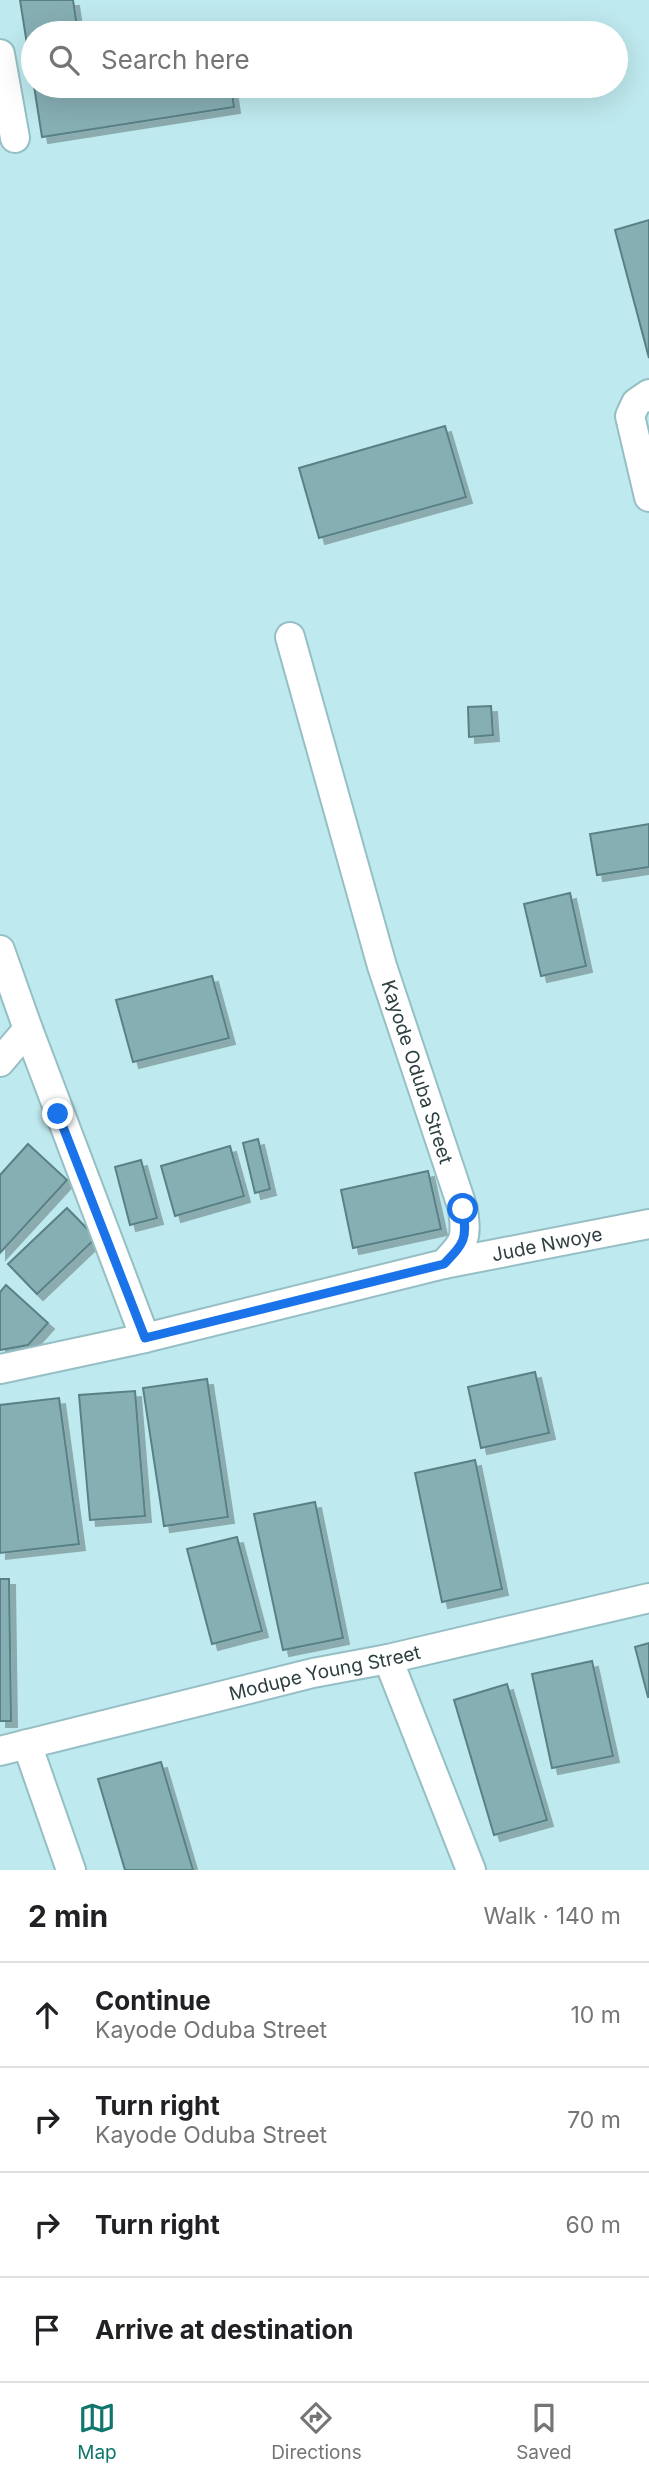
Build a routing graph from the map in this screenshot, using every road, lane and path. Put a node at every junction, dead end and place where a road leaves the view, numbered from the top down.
1 (0, 54) edge
2 (15, 138) dead end
3 (649, 394) edge
4 (649, 497) edge
5 (290, 637) dead end
6 (0, 950) edge
7 (28, 1029) junction
8 (0, 1062) edge
9 (649, 1224) edge
10 (444, 1264) junction
11 (145, 1338) junction
12 (0, 1369) edge
13 (649, 1598) edge
14 (388, 1659) junction
15 (27, 1744) junction
16 (0, 1751) edge
17 (71, 1870) edge
18 (471, 1870) edge

1 - 2 street
3 - 4 street
5 - 10 street, Kayode Oduba Street
6 - 7 street
7 - 8 street
7 - 11 street
9 - 10 street, Jude Nwoye
10 - 11 street
11 - 12 street
13 - 14 street, Modupe Young Street
14 - 15 street, Modupe Young Street
14 - 18 street
15 - 16 street, Modupe Young Street
15 - 17 street

